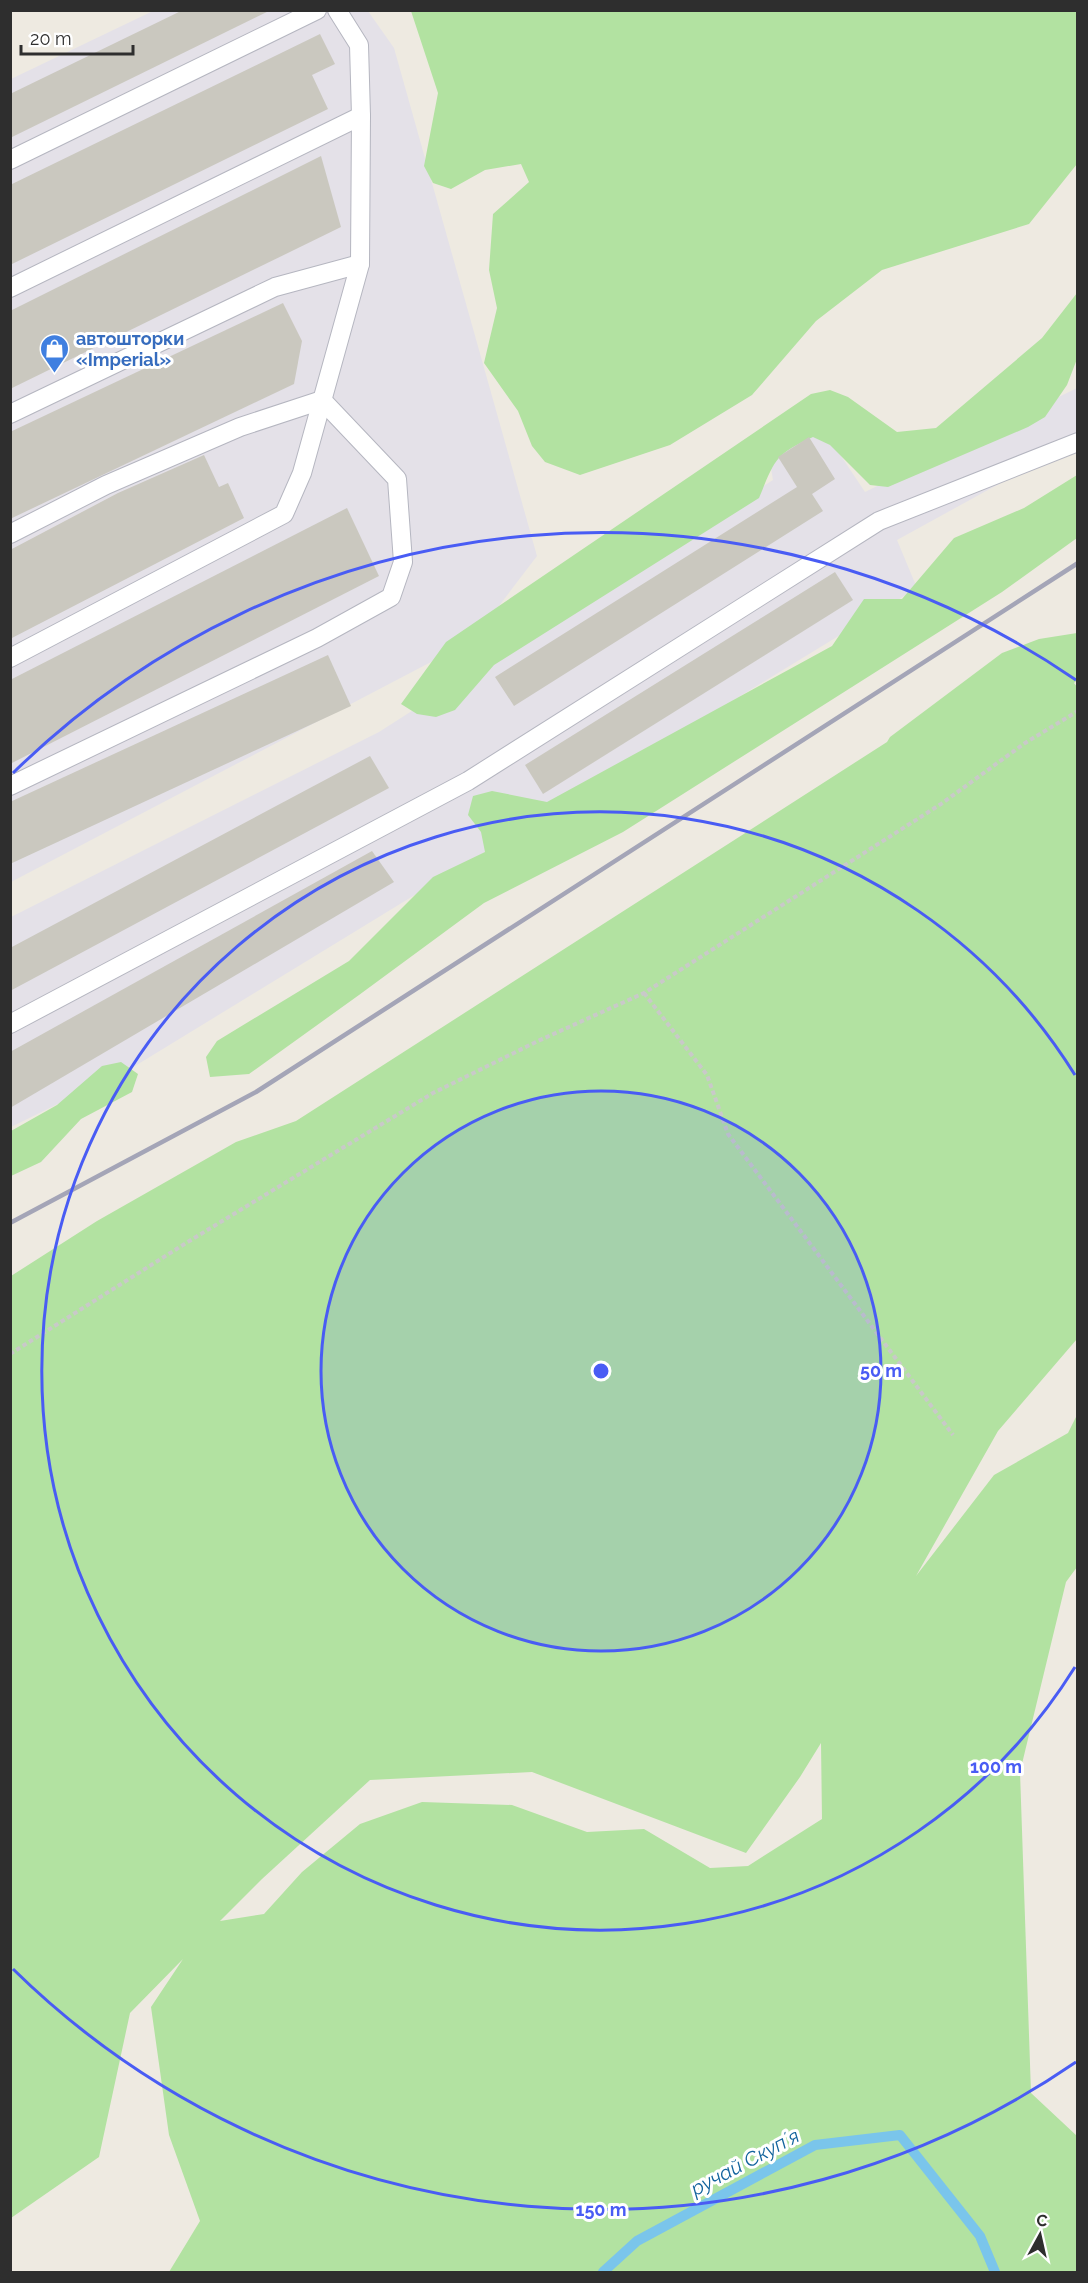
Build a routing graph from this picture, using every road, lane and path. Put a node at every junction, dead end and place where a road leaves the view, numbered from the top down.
1 (318, 10) edge
2 (337, 10) edge
3 (361, 116) junction
4 (10, 160) edge
5 (360, 264) junction
6 (10, 288) edge
7 (322, 400) junction
8 (10, 414) edge
9 (1077, 442) edge
10 (10, 534) edge
11 (10, 658) edge
12 (1077, 711) edge
13 (10, 786) edge
14 (644, 993) junction
15 (10, 1024) edge
16 (10, 1354) edge
17 (953, 1436) dead end

1 - 4 lane
2 - 3 lane
3 - 5 lane
3 - 6 lane
5 - 7 lane
5 - 8 lane
7 - 10 lane
7 - 11 lane
7 - 13 lane
9 - 15 lane
12 - 14 path
14 - 16 path
14 - 17 path

